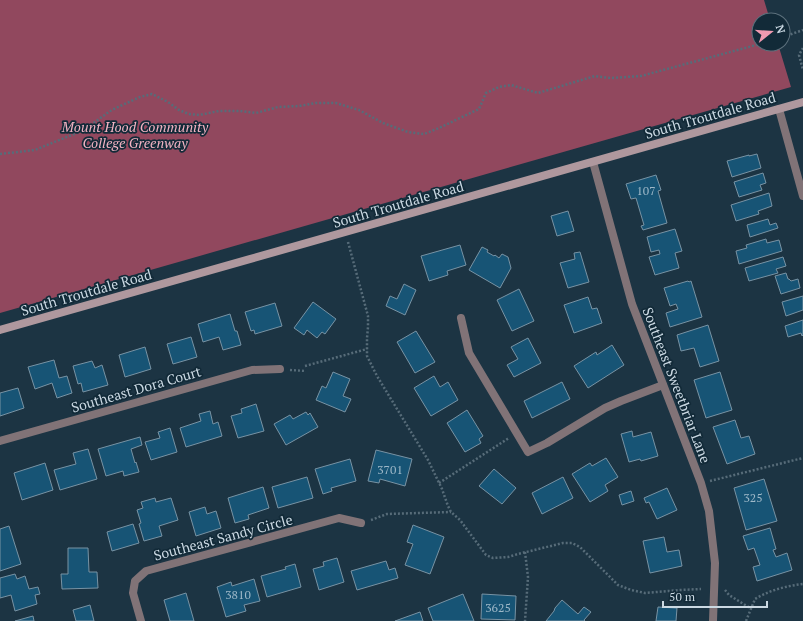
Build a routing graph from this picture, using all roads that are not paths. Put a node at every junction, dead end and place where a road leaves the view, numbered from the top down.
1 (803, 102) edge
2 (778, 109) junction
3 (593, 162) junction
4 (803, 196) edge
5 (461, 318) dead end
6 (0, 330) edge
7 (280, 369) road end
8 (663, 385) junction
9 (0, 441) edge
10 (361, 523) road end
11 (141, 621) edge
12 (713, 621) edge

1 - 2 main road, South Troutdale Road
2 - 3 main road, South Troutdale Road
2 - 4 street
3 - 6 main road, South Troutdale Road
3 - 8 street, Southeast Sweetbriar Lane
5 - 8 street
7 - 9 street, Southeast Dora Court
8 - 12 street, Southeast Sweetbriar Lane
10 - 11 street, Southeast Sandy Circle

